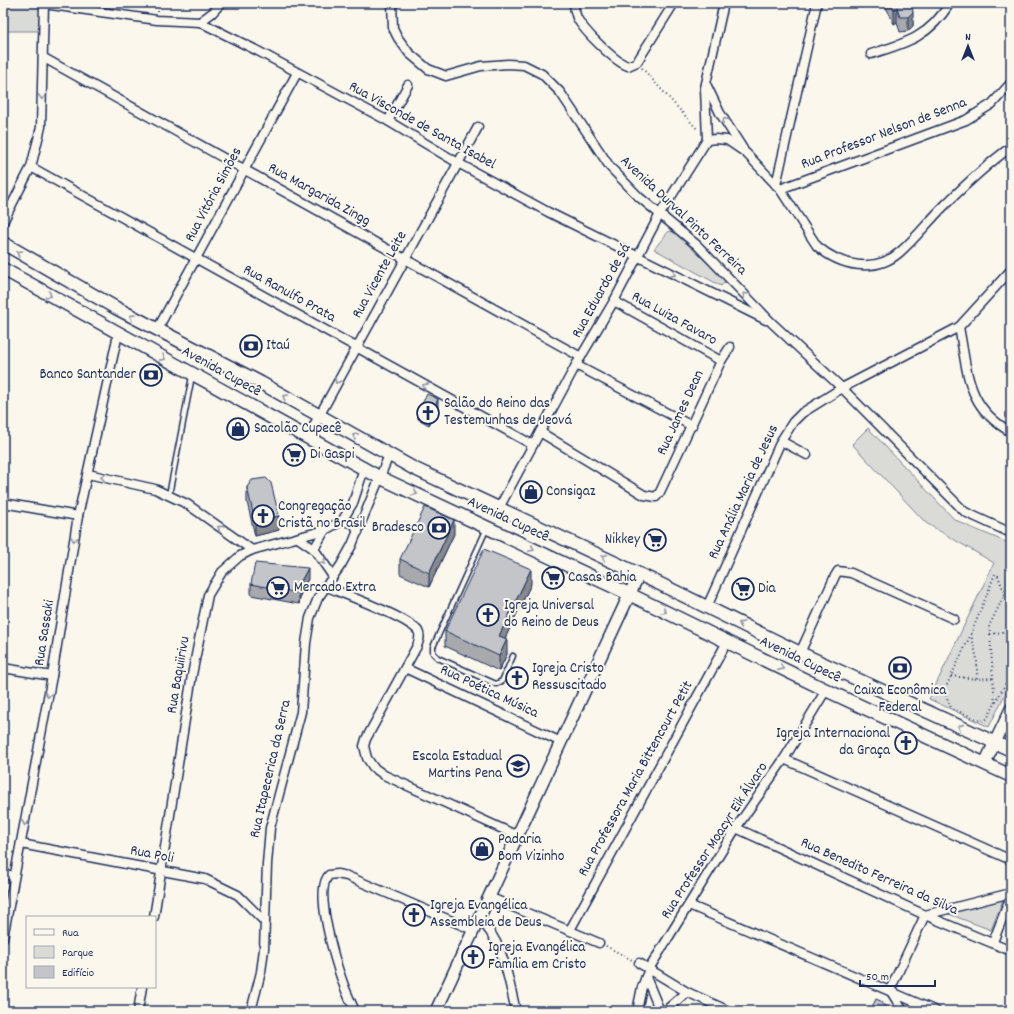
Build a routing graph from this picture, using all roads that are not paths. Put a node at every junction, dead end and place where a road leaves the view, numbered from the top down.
1 (222, 3) edge
2 (393, 3) edge
3 (574, 3) edge
4 (674, 3) edge
5 (724, 3) edge
6 (817, 3) edge
7 (950, 3) edge
8 (44, 4) edge
9 (200, 22) junction
10 (871, 54) dead end
11 (44, 58) junction
12 (296, 73) junction
13 (1011, 83) edge
14 (706, 84) junction
15 (408, 85) dead end
16 (388, 121) junction
17 (478, 127) dead end
18 (707, 140) junction
19 (1011, 147) edge
20 (746, 153) junction
21 (458, 163) junction
22 (31, 167) junction
23 (244, 169) junction
24 (778, 187) junction
25 (660, 214) junction
26 (3, 222) edge
27 (3, 244) edge
28 (638, 256) junction
29 (196, 258) junction
30 (405, 258) junction
31 (3, 269) edge
32 (1011, 270) edge
33 (614, 301) junction
34 (772, 323) junction
35 (960, 327) junction
36 (157, 330) junction
37 (118, 334) junction
38 (730, 347) dead end
39 (356, 348) junction
40 (581, 357) junction
41 (721, 361) junction
42 (576, 365) junction
43 (192, 374) junction
44 (842, 388) junction
45 (319, 415) junction
46 (692, 426) junction
47 (540, 432) junction
48 (1011, 432) edge
49 (307, 438) junction
50 (781, 441) junction
51 (533, 445) junction
52 (808, 454) dead end
53 (389, 455) junction
54 (364, 469) junction
55 (88, 474) junction
56 (379, 477) junction
57 (169, 495) junction
58 (3, 503) edge
59 (499, 508) junction
60 (78, 516) junction
61 (342, 520) junction
62 (487, 528) junction
63 (325, 530) junction
64 (358, 532) junction
65 (1011, 534) edge
66 (298, 538) junction
67 (314, 549) junction
68 (252, 550) junction
69 (639, 574) junction
70 (332, 575) junction
71 (325, 586) junction
72 (629, 594) junction
73 (707, 607) junction
74 (954, 619) dead end
75 (728, 642) junction
76 (800, 653) junction
77 (513, 656) dead end
78 (3, 668) edge
79 (405, 668) junction
80 (52, 676) junction
81 (826, 690) junction
82 (1011, 709) edge
83 (561, 742) junction
84 (996, 743) junction
85 (1011, 750) edge
86 (784, 760) junction
87 (985, 763) junction
88 (1011, 776) edge
89 (736, 828) junction
90 (518, 836) junction
91 (21, 844) junction
92 (1011, 860) edge
93 (162, 872) junction
94 (3, 874) edge
95 (14, 876) junction
96 (1011, 895) edge
97 (489, 897) junction
98 (689, 905) junction
99 (925, 915) junction
100 (154, 916) edge
101 (478, 918) junction
102 (265, 922) junction
103 (473, 930) junction
104 (570, 930) junction
105 (3, 938) edge
106 (993, 942) junction
107 (599, 943) road end
108 (1011, 951) edge
109 (639, 963) road end
110 (648, 973) junction
111 (142, 988) edge
112 (890, 990) junction
113 (686, 992) junction
114 (438, 1009) edge
115 (138, 1011) edge
116 (251, 1011) edge
117 (355, 1011) edge
118 (516, 1011) edge
119 (637, 1011) edge
120 (660, 1011) edge
121 (665, 1011) edge
122 (729, 1011) edge
123 (903, 1011) edge
124 (936, 1011) edge

1 - 9 street
2 - 25 street, Avenida Durval Pinto Ferreira
3 - 4 street
5 - 14 street
6 - 24 street
7 - 10 street
8 - 9 street, Rua Visconde de Santa Isabel
8 - 11 street
9 - 12 street, Rua Visconde de Santa Isabel
11 -> 22 street
11 - 23 street, Rua Margarida Zingg
12 - 16 street, Rua Visconde de Santa Isabel
12 - 23 street, Rua Vitória Simões
13 - 24 street, Rua Professor Nelson de Senna
14 - 18 street
20 -> 14 street
15 - 16 street
16 - 21 street, Rua Visconde de Santa Isabel
17 - 21 street, Rua Vicente Leite
18 - 20 street
18 - 25 street, Rua Eduardo de Sá
19 - 24 street
20 - 24 street
21 - 28 street, Rua Visconde de Santa Isabel
21 - 30 street, Rua Vicente Leite
22 - 26 street
22 - 29 street, Rua Ranulfo Prata
23 - 29 street, Rua Vitória Simões
23 - 30 street, Rua Margarida Zingg
25 - 28 street, Rua Eduardo de Sá
34 -> 25 street, Avenida Durval Pinto Ferreira
36 -> 27 main road, Avenida Cupecê
28 - 33 street, Rua Eduardo de Sá
28 -> 34 street, Rua Visconde de Santa Isabel
29 - 36 street, Rua Vitória Simões
29 - 39 street, Rua Ranulfo Prata
30 - 39 street, Rua Vicente Leite
30 - 40 street, Rua Margarida Zingg
31 -> 37 main road, Avenida Cupecê
32 - 35 street
33 - 40 street, Rua Eduardo de Sá
33 - 41 street, Rua Luiza Favaro
34 - 44 street, Avenida Durval Pinto Ferreira
35 - 44 street, Rua Anália Maria de Jesus
35 - 48 street
45 -> 36 main road, Avenida Cupecê
37 -> 43 main road, Avenida Cupecê
37 - 55 street, Rua Sassaki
38 - 41 street, Rua James Dean
39 -> 45 street, Rua Vicente Leite
51 -> 39 street, Rua Ranulfo Prata
40 - 42 street, Rua Eduardo de Sá
41 - 46 street, Rua James Dean
42 - 46 street
42 - 47 street, Rua Eduardo de Sá
43 - 49 main road, Avenida Cupecê
43 - 57 lane
44 - 50 street, Rua Anália Maria de Jesus
44 - 65 street, Avenida Durval Pinto Ferreira
45 - 49 street, Rua Vicente Leite
53 -> 45 main road, Avenida Cupecê
46 - 47 street, Rua James Dean
47 - 51 street, Rua Eduardo de Sá
49 - 54 main road, Avenida Cupecê
50 - 52 street
50 - 73 street, Rua Anália Maria de Jesus
51 - 59 street, Rua Eduardo de Sá
53 - 56 street, Rua Itapecerica da Serra
53 - 59 main road, Avenida Cupecê
54 - 56 main road, Avenida Cupecê
54 - 61 street, Rua Baquiirivu
57 -> 55 street
55 - 60 street, Rua Sassaki
56 -> 62 main road, Avenida Cupecê
56 - 64 street, Rua Itapecerica da Serra
68 -> 57 street
58 - 60 street
69 -> 59 main road, Avenida Cupecê
60 -> 80 street, Rua Sassaki
61 - 63 street, Rua Baquiirivu
61 - 64 street
62 -> 72 main road, Avenida Cupecê
62 - 77 lane
63 - 66 street, Rua Baquiirivu
63 - 67 street
64 - 70 street, Rua Itapecerica da Serra
66 - 67 street
66 - 68 street, Rua Baquiirivu
67 -> 70 street
68 - 93 street, Rua Baquiirivu
69 - 72 street
69 - 73 main road, Avenida Cupecê
70 - 71 street, Rua Itapecerica da Serra
71 - 79 street
71 - 102 street, Rua Itapecerica da Serra
72 -> 75 main road, Avenida Cupecê
72 - 83 street
76 -> 73 main road, Avenida Cupecê
74 - 76 street
75 -> 81 main road, Avenida Cupecê
75 - 104 street, Rua Professora Maria Bittencourt Petit
84 -> 76 main road, Avenida Cupecê
78 - 80 street
79 - 83 street, Rua Poética Música
79 - 90 street
80 -> 91 street, Rua Sassaki
81 - 86 street, Rua Professor Moacyr Eik Álvaro
81 - 87 main road, Avenida Cupecê
82 - 84 street
83 - 90 street
84 - 85 main road, Avenida Cupecê
84 - 87 street
86 - 89 street, Rua Professor Moacyr Eik Álvaro
86 - 92 street
87 - 88 main road, Avenida Cupecê
89 - 98 street, Rua Professor Moacyr Eik Álvaro
89 - 99 street, Rua Benedito Ferreira da Silva
90 - 97 street
91 - 93 street, Rua Poli
91 - 95 street, Rua Sassaki
93 - 100 street, Rua Baquiirivu
93 - 102 street, Rua Poli
94 - 95 street
95 - 105 street, Rua Sassaki
96 - 99 street
96 - 106 street
97 - 101 street
97 - 104 street
98 - 110 street, Rua Professor Moacyr Eik Álvaro
98 - 112 street
99 - 106 street, Rua Benedito Ferreira da Silva
99 - 112 street
101 - 103 street
101 - 118 street
102 - 116 street, Rua Itapecerica da Serra
103 - 114 street
103 - 117 street
104 - 107 street
106 - 108 street, Rua Benedito Ferreira da Silva
109 - 110 street
110 - 113 street
110 - 119 street, Rua Professor Moacyr Eik Álvaro
110 - 120 street
111 - 115 street
112 - 123 street
112 - 124 street
113 - 121 street
113 - 122 street

